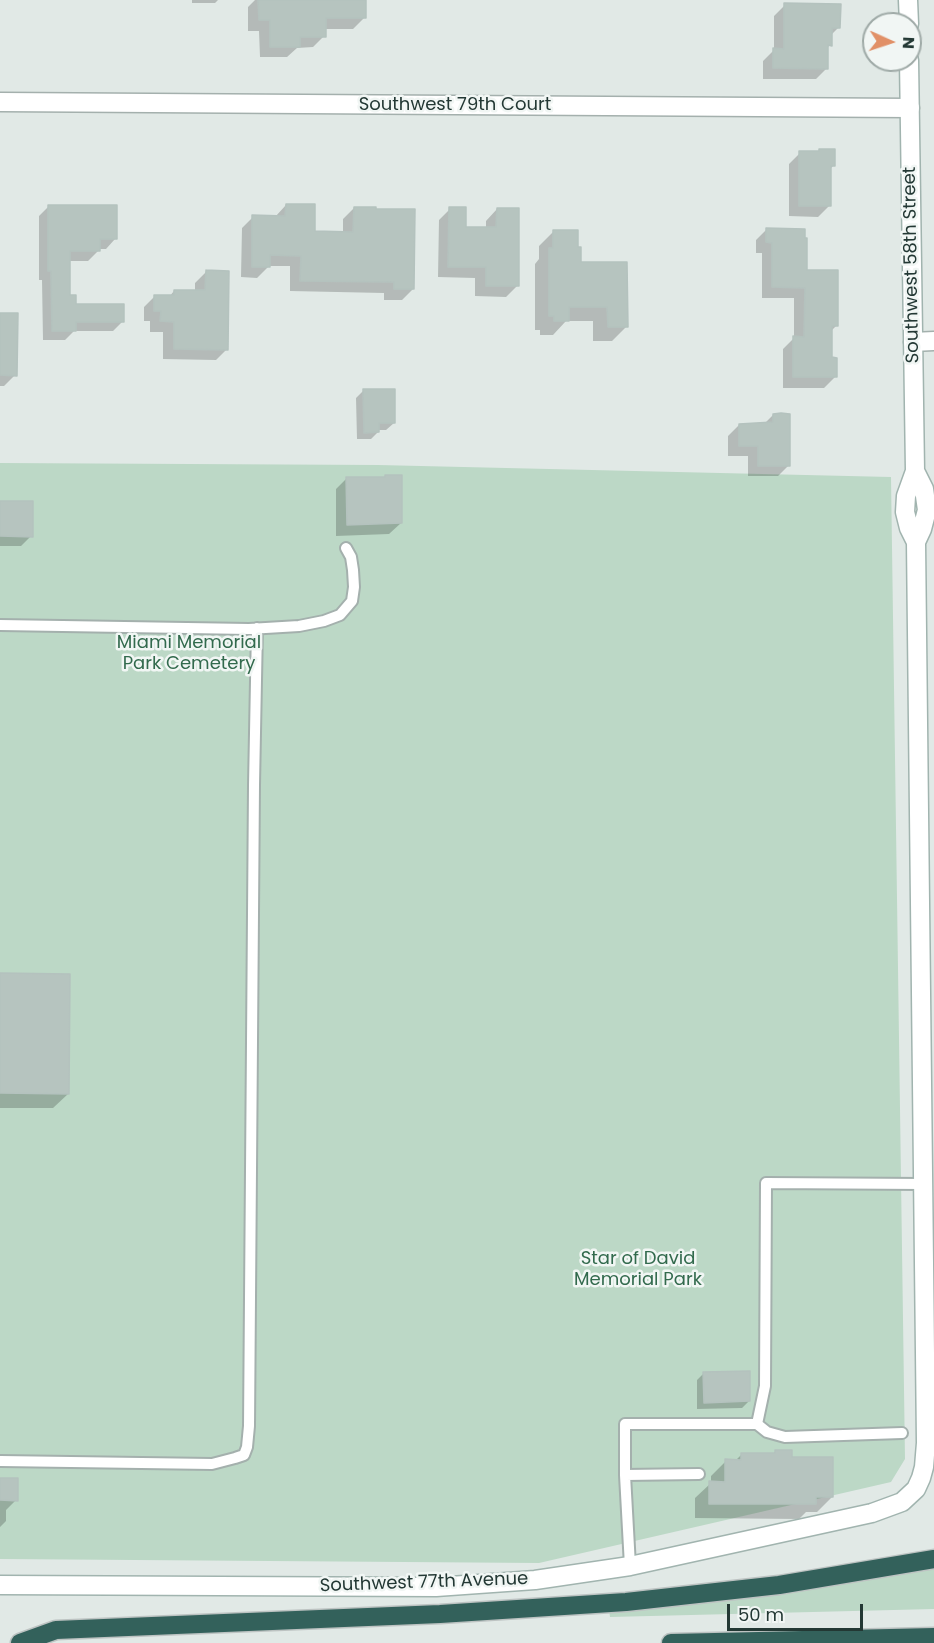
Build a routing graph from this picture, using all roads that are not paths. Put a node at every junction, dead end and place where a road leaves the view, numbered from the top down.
1 (909, 72) edge
2 (0, 102) edge
3 (910, 108) junction
4 (934, 341) edge
5 (913, 342) junction
6 (346, 548) dead end
7 (0, 625) edge
8 (257, 628) junction
9 (929, 1184) edge
10 (929, 1253) edge
11 (757, 1424) junction
12 (902, 1433) dead end
13 (0, 1461) edge
14 (699, 1474) dead end
15 (625, 1475) junction
16 (910, 1496) joint
17 (934, 1559) edge
18 (630, 1566) junction
19 (0, 1585) edge
20 (934, 1637) edge
21 (20, 1643) edge
22 (671, 1643) edge

1 - 3 street, Southwest 58th Street
2 - 3 street, Southwest 79th Court
3 - 5 street, Southwest 58th Street
4 - 5 street
5 - 9 street, Southwest 58th Street
6 - 8 lane
7 - 8 lane
8 - 13 lane
9 - 10 street, Southwest 58th Street
9 - 11 lane
10 - 16 street, Southwest 58th Street
11 - 12 lane
11 - 15 lane
14 - 15 lane
15 - 18 lane
16 - 18 street, Southwest 77th Avenue
17 - 21 highway
18 - 19 street, Southwest 77th Avenue
20 - 22 highway

